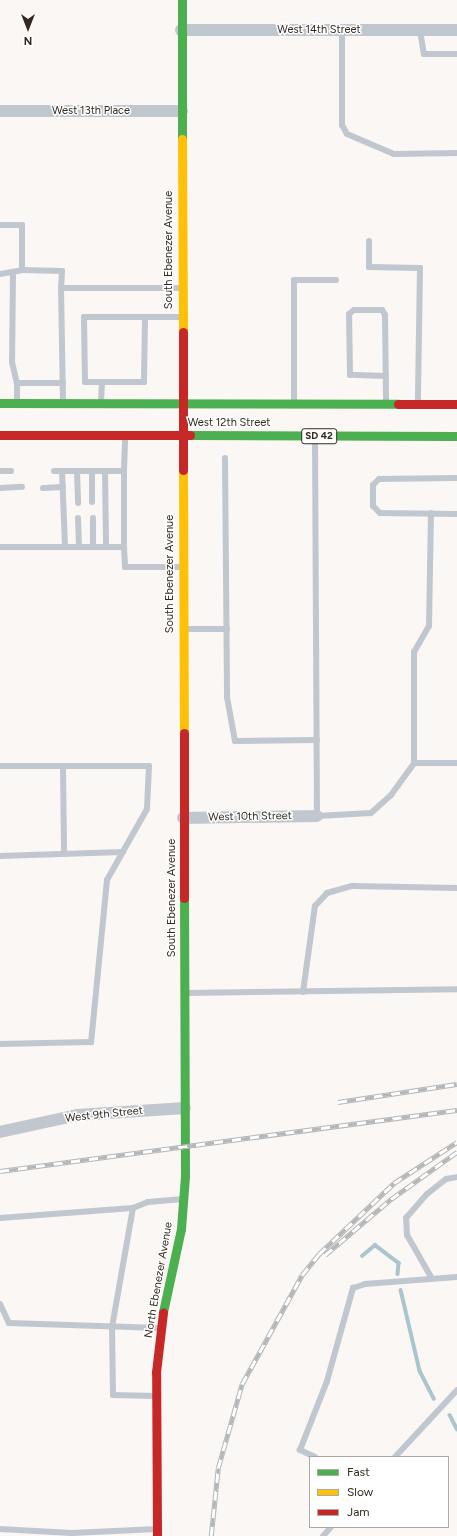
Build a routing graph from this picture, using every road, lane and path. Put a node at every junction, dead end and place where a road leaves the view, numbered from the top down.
1 (182, 0) edge
2 (182, 30) junction
3 (342, 30) junction
4 (420, 30) junction
5 (457, 30) edge
6 (457, 54) edge
7 (0, 111) edge
8 (182, 111) junction
9 (457, 153) edge
10 (0, 225) edge
11 (370, 242) dead end
12 (22, 270) junction
13 (13, 272) junction
14 (0, 274) edge
15 (336, 280) dead end
16 (61, 288) junction
17 (180, 288) junction
18 (145, 317) junction
19 (180, 317) junction
20 (386, 376) junction
21 (102, 382) junction
22 (17, 383) junction
23 (63, 383) junction
24 (0, 403) edge
25 (17, 403) junction
26 (63, 403) junction
27 (101, 403) junction
28 (181, 403) junction
29 (294, 404) junction
30 (386, 404) junction
31 (418, 404) junction
32 (457, 404) edge
33 (0, 435) edge
34 (125, 435) junction
35 (181, 435) junction
36 (315, 436) junction
37 (457, 436) edge
38 (225, 458) dead end
39 (0, 471) edge
40 (11, 471) dead end
41 (54, 471) dead end
42 (62, 471) junction
43 (77, 471) junction
44 (92, 471) junction
45 (105, 471) junction
46 (124, 471) junction
47 (457, 478) edge
48 (22, 487) dead end
49 (63, 487) junction
50 (0, 488) edge
51 (43, 488) dead end
52 (92, 502) dead end
53 (78, 503) dead end
54 (430, 514) junction
55 (457, 514) edge
56 (78, 518) dead end
57 (93, 518) dead end
58 (106, 546) junction
59 (124, 546) junction
60 (0, 547) edge
61 (65, 547) junction
62 (79, 547) junction
63 (93, 547) junction
64 (182, 567) junction
65 (182, 629) junction
66 (227, 629) junction
67 (317, 740) junction
68 (414, 763) junction
69 (457, 763) edge
70 (0, 766) edge
71 (63, 766) junction
72 (317, 816) junction
73 (183, 818) junction
74 (123, 852) junction
75 (64, 854) junction
76 (0, 856) edge
77 (457, 888) edge
78 (457, 989) edge
79 (303, 992) junction
80 (184, 993) junction
81 (0, 1044) edge
82 (185, 1108) junction
83 (0, 1132) edge
84 (185, 1148) joint
85 (457, 1177) edge
86 (183, 1199) junction
87 (133, 1208) junction
88 (0, 1218) edge
89 (430, 1277) junction
90 (457, 1277) edge
91 (0, 1304) edge
92 (112, 1327) junction
93 (160, 1328) junction
94 (457, 1390) edge
95 (156, 1396) junction
96 (313, 1456) edge
97 (396, 1456) edge
98 (330, 1528) edge
99 (0, 1529) edge
100 (157, 1533) edge
101 (323, 1536) edge

1 - 2 street, South Ebenezer Avenue
2 - 3 street, West 14th Street
2 - 8 street, South Ebenezer Avenue
3 - 4 street, West 14th Street
3 - 9 lane
4 - 5 street, West 14th Street
4 - 6 lane
7 - 8 street, West 13th Place
8 - 17 street, South Ebenezer Avenue
10 - 12 lane
11 - 31 lane
12 - 13 lane
12 - 16 lane
13 - 14 lane
13 - 22 lane
15 - 29 lane
16 - 17 lane
16 - 23 lane
17 - 19 street, South Ebenezer Avenue
18 - 19 lane
18 - 21 lane
18 - 21 lane
19 - 28 street, South Ebenezer Avenue
20 - 20 lane
20 - 30 lane
21 - 27 lane
22 - 23 lane
22 - 25 lane
23 - 26 lane
24 - 25 street, West 12th Street
25 - 26 street, West 12th Street
26 - 27 street, West 12th Street
27 - 28 street, West 12th Street
28 - 29 street, West 12th Street
28 - 35 street, South Ebenezer Avenue
29 - 30 street, West 12th Street
30 - 31 street, West 12th Street
31 - 32 street, West 12th Street
33 - 34 street, West 12th Street / SD 42
34 - 35 street, West 12th Street / SD 42
34 - 46 lane
35 - 36 street, West 12th Street / SD 42
35 - 64 street, South Ebenezer Avenue
36 - 37 street, West 12th Street / SD 42
36 - 67 lane
38 - 66 lane
39 - 40 lane
41 - 42 lane
42 - 43 lane
42 - 49 lane
43 - 44 lane
43 - 53 lane
44 - 45 lane
44 - 52 lane
45 - 46 lane
45 - 58 lane
46 - 59 lane
47 - 54 lane
48 - 50 lane
49 - 51 lane
49 - 61 lane
54 - 55 lane
54 - 68 lane
56 - 62 lane
57 - 63 lane
58 - 59 lane
58 - 63 lane
59 - 64 lane
60 - 61 lane
61 - 62 lane
62 - 63 lane
64 - 65 street, South Ebenezer Avenue
65 - 66 lane
65 - 73 street, South Ebenezer Avenue
66 - 67 lane
67 - 72 lane
68 - 69 lane
68 - 72 lane
70 - 71 lane
71 - 74 lane
71 - 75 lane
72 - 73 street, West 10th Street
73 - 80 street, South Ebenezer Avenue
74 - 75 lane
74 - 81 lane
75 - 76 lane
77 - 79 lane
78 - 79 lane
79 - 80 lane
80 - 82 street, South Ebenezer Avenue
82 - 83 street, West 9th Street
82 - 84 street, South Ebenezer Avenue
84 - 86 street, North Ebenezer Avenue
85 - 89 lane
86 - 87 lane
86 - 93 street, North Ebenezer Avenue
87 - 88 lane
87 - 92 lane
89 - 90 lane
89 - 96 lane
91 - 92 lane
92 - 93 lane
92 - 95 lane
93 - 95 street, North Ebenezer Avenue
94 - 97 lane
95 - 100 street, North Ebenezer Avenue
98 - 101 lane
99 - 100 lane

